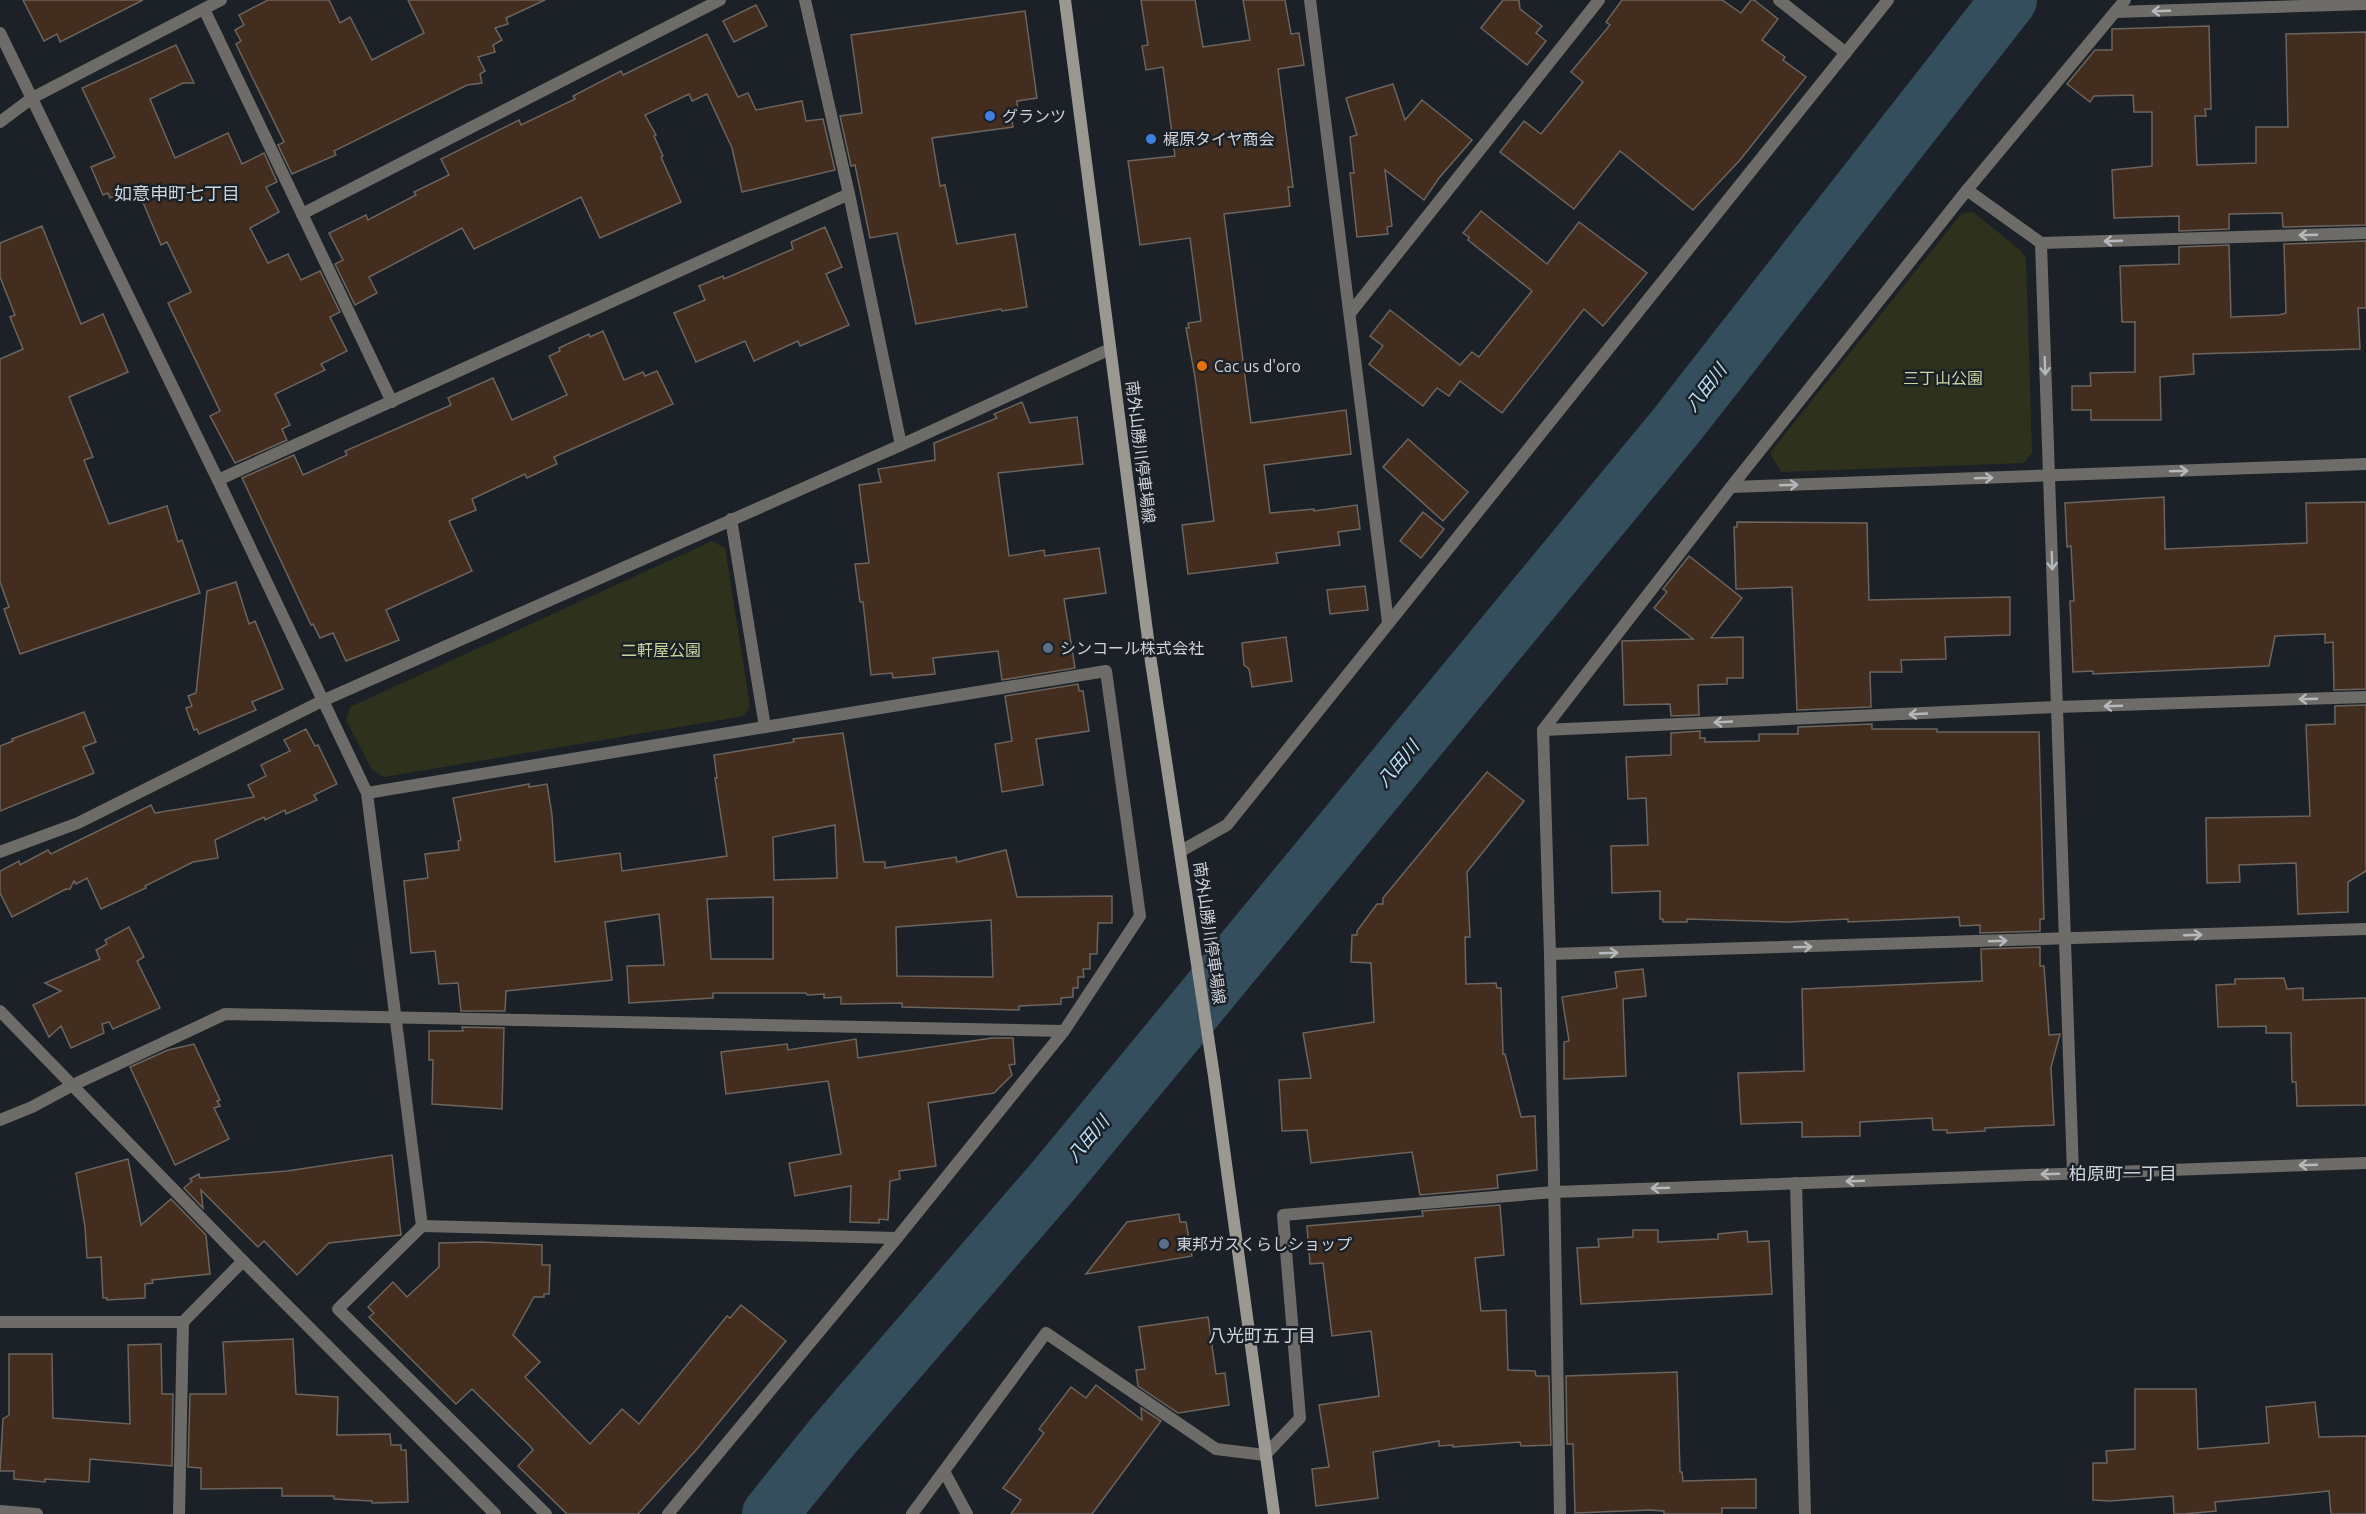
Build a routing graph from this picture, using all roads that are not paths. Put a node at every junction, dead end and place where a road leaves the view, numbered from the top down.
1 (221, 0) edge
2 (720, 0) edge
3 (805, 0) edge
4 (1065, 0) edge
5 (1310, 0) edge
6 (1599, 0) edge
7 (1779, 0) edge
8 (1888, 0) edge
9 (2125, 0) edge
10 (2366, 4) edge
11 (204, 9) junction
12 (2115, 12) junction
13 (0, 33) edge
14 (1846, 53) junction
15 (32, 98) junction
16 (0, 122) edge
17 (1967, 190) junction
18 (849, 194) junction
19 (302, 214) junction
20 (2366, 233) edge
21 (2041, 243) junction
22 (1351, 312) junction
23 (1110, 349) junction
24 (392, 402) junction
25 (901, 445) junction
26 (2366, 464) edge
27 (2049, 476) junction
28 (218, 480) junction
29 (1731, 487) junction
30 (731, 519) junction
31 (1388, 622) junction
32 (2366, 697) edge
33 (322, 701) junction
34 (2057, 707) junction
35 (765, 727) junction
36 (1543, 730) junction
37 (367, 793) junction
38 (1181, 851) junction
39 (0, 852) edge
40 (2366, 929) edge
41 (2066, 939) junction
42 (1550, 954) junction
43 (0, 1011) edge
44 (396, 1016) junction
45 (1064, 1031) junction
46 (73, 1085) junction
47 (0, 1120) edge
48 (2366, 1163) edge
49 (2073, 1173) junction
50 (1796, 1184) junction
51 (1554, 1192) junction
52 (422, 1226) junction
53 (897, 1238) junction
54 (243, 1261) junction
55 (0, 1322) edge
56 (183, 1322) junction
57 (1265, 1455) junction
58 (944, 1471) junction
59 (0, 1511) edge
60 (37, 1514) edge
61 (179, 1514) edge
62 (495, 1514) edge
63 (546, 1514) edge
64 (668, 1514) edge
65 (912, 1514) edge
66 (967, 1514) edge
67 (1274, 1514) edge
68 (1560, 1514) edge
69 (1805, 1514) edge

1 - 11 street
2 - 19 street
3 - 18 street
4 - 23 main road, 南外山勝川停車場線
5 - 22 street
6 - 22 street
7 - 14 street
8 - 14 street
9 - 12 street
10 -> 12 street
11 - 15 street
11 - 19 street
12 - 17 street
13 - 15 street
14 - 31 street
15 - 16 street
15 - 28 street
17 - 21 street
17 - 29 street
18 - 24 street
18 - 25 street
19 - 24 street
20 -> 21 street
21 -> 27 street
22 - 31 street
23 - 25 street
23 - 38 main road, 南外山勝川停車場線
24 - 28 street
25 - 30 street
27 -> 26 street
29 -> 27 street
27 -> 34 street
28 - 33 street
29 - 36 street
30 - 33 street
30 - 35 street
31 - 38 street
32 -> 34 street
33 - 37 street
33 - 39 street
34 -> 36 street
34 - 41 street
35 - 37 street
35 - 45 street
36 - 42 street
37 - 44 street
38 - 57 main road, 南外山勝川停車場線
41 -> 40 street
42 -> 41 street
41 - 49 street
42 - 51 street
43 - 46 street
44 - 45 street
44 - 46 street
44 - 52 street
45 - 53 street
46 - 47 street
46 - 54 street
48 -> 49 street
49 -> 50 street
50 -> 51 street
50 - 69 street
51 - 57 street
51 - 68 street
52 - 53 street
52 - 63 street
53 - 64 street
54 - 56 street
54 - 62 street
55 - 56 street
56 - 61 street
57 - 58 street
57 - 67 main road, 南外山勝川停車場線
58 - 65 street
58 - 66 street
59 - 60 street

